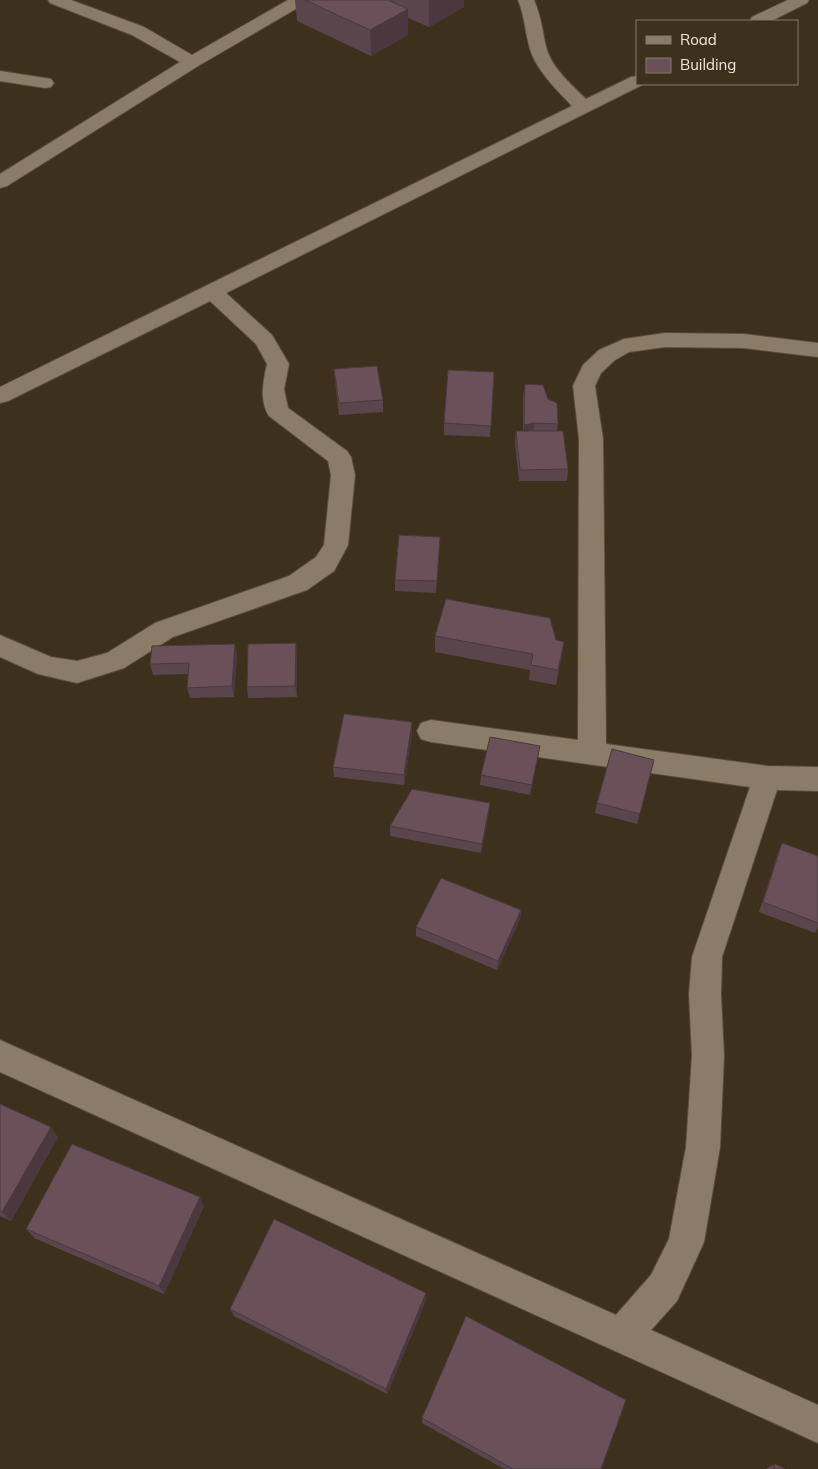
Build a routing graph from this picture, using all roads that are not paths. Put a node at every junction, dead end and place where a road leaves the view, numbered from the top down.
1 (56, 0) edge
2 (300, 0) edge
3 (526, 0) edge
4 (801, 0) edge
5 (760, 20) edge
6 (192, 62) junction
7 (0, 76) edge
8 (636, 81) edge
9 (45, 83) dead end
10 (583, 107) junction
11 (0, 182) edge
12 (212, 291) junction
13 (818, 350) edge
14 (0, 396) edge
15 (0, 645) edge
16 (431, 731) dead end
17 (592, 753) junction
18 (768, 778) junction
19 (818, 779) edge
20 (0, 1056) edge
21 (622, 1336) junction
22 (818, 1424) edge

1 - 6 street
2 - 6 street
3 - 10 street
4 - 5 street
6 - 11 street
7 - 9 street
8 - 10 street
10 - 12 street
12 - 14 street
12 - 15 street
13 - 17 street
16 - 17 street
17 - 18 street
18 - 19 street
18 - 21 street
20 - 21 street
21 - 22 street

